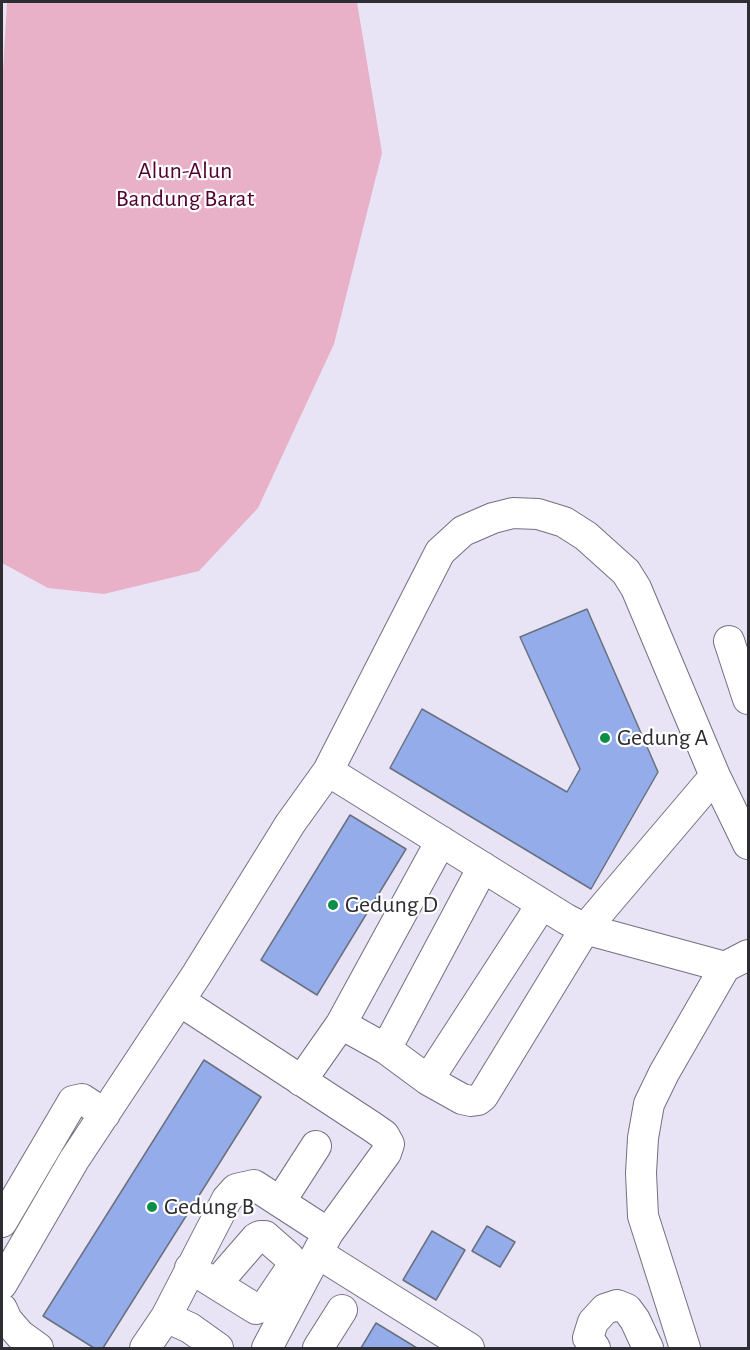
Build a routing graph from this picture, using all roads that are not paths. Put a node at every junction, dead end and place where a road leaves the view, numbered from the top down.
1 (729, 641) dead end
2 (748, 699) edge
3 (328, 771) junction
4 (715, 776) junction
5 (441, 841) junction
6 (748, 844) edge
7 (483, 867) junction
8 (542, 904) junction
9 (585, 929) junction
10 (736, 961) edge
11 (180, 1001) junction
12 (341, 1024) junction
13 (386, 1049) junction
14 (428, 1080) junction
15 (301, 1081) junction
16 (105, 1114) junction
17 (316, 1146) dead end
18 (21, 1189) junction
19 (280, 1202) junction
20 (48, 1205) junction
21 (2, 1222) edge
22 (324, 1243) junction
23 (190, 1268) junction
24 (2, 1284) edge
25 (216, 1284) dead end
26 (2, 1309) edge
27 (342, 1310) dead end
28 (166, 1317) junction
29 (38, 1348) edge
30 (145, 1348) edge
31 (218, 1348) edge
32 (267, 1348) edge
33 (318, 1348) edge
34 (469, 1348) edge
35 (595, 1348) edge
36 (648, 1348) edge
37 (685, 1348) edge

1 - 2 lane
3 - 4 lane
3 - 5 lane
3 - 11 lane
4 - 6 lane
4 - 9 lane
5 - 7 lane
5 - 12 lane
7 - 8 lane
7 - 13 lane
8 - 9 lane
8 - 14 lane
9 - 10 lane
9 - 14 lane
10 - 37 lane
11 - 15 lane
11 - 16 lane
12 - 13 lane
12 - 15 lane
13 - 14 lane
15 - 22 lane
16 - 18 lane
16 - 20 lane
17 - 19 lane
18 - 20 lane
18 - 21 lane
19 - 22 lane
19 - 23 lane
20 - 24 lane
22 - 32 lane
22 - 34 lane
23 - 25 lane
23 - 28 lane
26 - 29 lane
27 - 33 lane
28 - 30 lane
28 - 31 lane
35 - 36 lane

